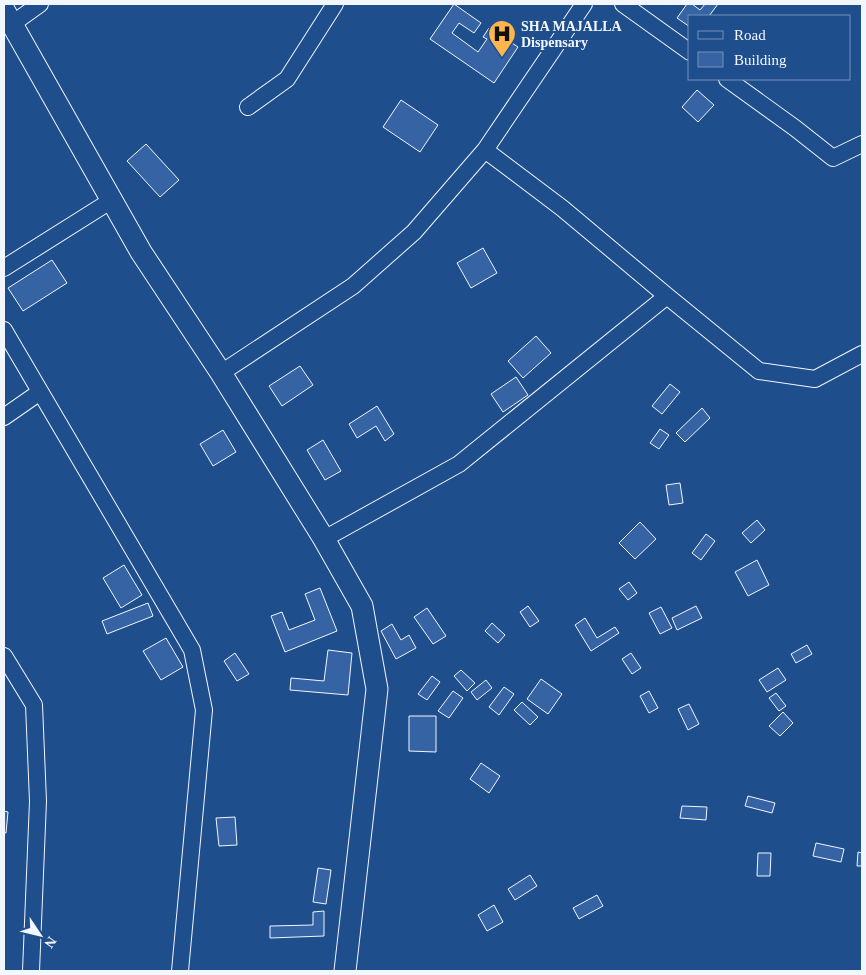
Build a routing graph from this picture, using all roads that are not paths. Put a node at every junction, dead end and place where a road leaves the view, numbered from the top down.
1 (40, 4) edge
2 (335, 4) edge
3 (584, 4) edge
4 (623, 4) edge
5 (8, 17) edge
6 (688, 51) edge
7 (728, 80) edge
8 (248, 107) dead end
9 (862, 144) edge
10 (485, 150) junction
11 (112, 200) junction
12 (4, 268) edge
13 (667, 296) junction
14 (4, 330) edge
15 (862, 354) edge
16 (221, 373) junction
17 (40, 392) junction
18 (4, 417) edge
19 (324, 539) junction
20 (4, 656) edge
21 (31, 971) edge
22 (180, 971) edge
23 (344, 971) edge

1 - 5 street
2 - 8 street
3 - 10 street
4 - 6 street
5 - 11 street
7 - 9 street
10 - 13 street
10 - 16 street
11 - 12 street
11 - 16 street
13 - 15 street
13 - 19 street
14 - 17 street
16 - 19 street
17 - 18 street
17 - 22 street
19 - 23 street
20 - 21 street

